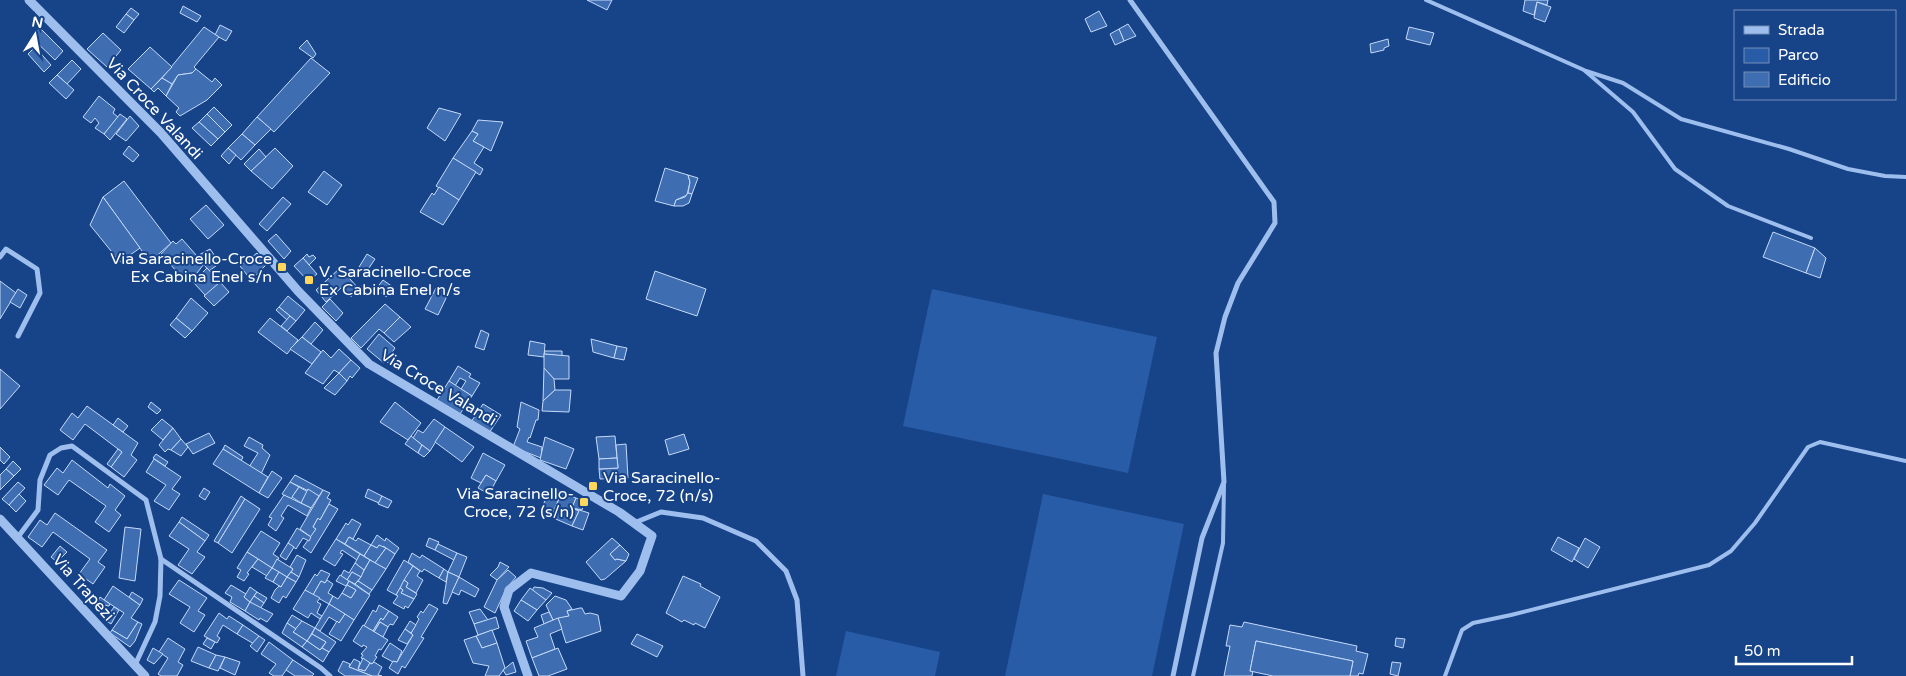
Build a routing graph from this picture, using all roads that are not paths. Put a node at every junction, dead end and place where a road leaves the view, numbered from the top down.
1 (29, 0) edge
2 (1130, 0) edge
3 (1426, 0) edge
4 (1584, 70) junction
5 (1906, 177) edge
6 (1811, 238) dead end
7 (0, 256) edge
8 (18, 336) dead end
9 (1906, 461) edge
10 (1224, 482) junction
11 (0, 519) edge
12 (634, 523) junction
13 (18, 537) junction
14 (161, 559) junction
15 (135, 666) junction
16 (146, 676) edge
17 (330, 676) edge
18 (528, 676) edge
19 (803, 676) edge
20 (1173, 676) edge
21 (1193, 676) edge
22 (1445, 676) edge

1 - 12 street, Via Croce Valandi
2 - 10 street
3 - 4 lane
4 - 5 lane
4 - 6 lane
7 - 8 street
9 - 22 lane
10 - 20 street
10 - 21 lane
11 - 13 street, Via Trapezi
12 - 18 street, Via Croce Valandi
12 - 19 street
13 - 14 street
13 - 15 street, Via Trapezi
14 - 15 street
14 - 17 street
15 - 16 street, Via Trapezi

